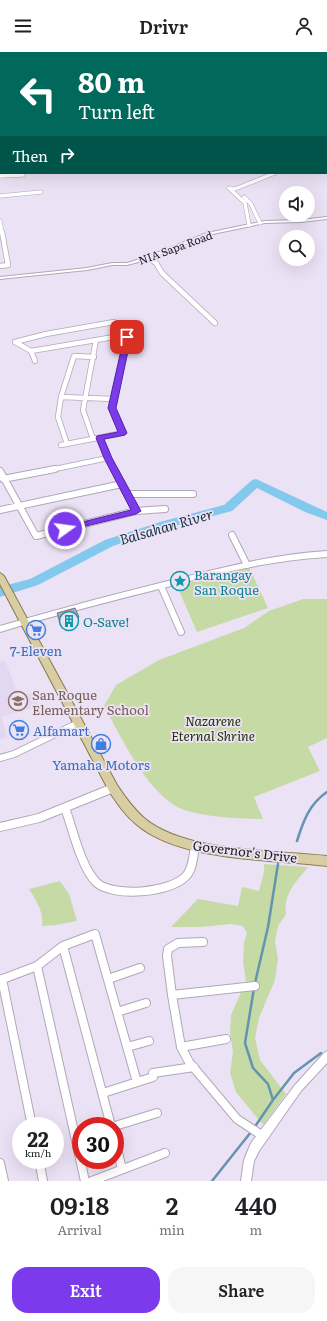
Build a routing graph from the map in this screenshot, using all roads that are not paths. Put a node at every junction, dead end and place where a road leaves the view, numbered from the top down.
1 (266, 174) edge
2 (272, 174) edge
3 (23, 175) dead end
4 (0, 176) edge
5 (229, 188) junction
6 (235, 189) junction
7 (40, 192) dead end
8 (0, 196) edge
9 (252, 206) junction
10 (246, 207) junction
11 (327, 218) edge
12 (0, 221) edge
13 (260, 223) junction
14 (249, 225) junction
15 (2, 242) edge
16 (149, 258) junction
17 (0, 266) edge
18 (0, 278) edge
19 (215, 323) dead end
20 (114, 337) junction
21 (96, 340) junction
22 (31, 351) junction
23 (94, 357) junction
24 (36, 360) dead end
25 (61, 397) junction
26 (85, 398) junction
27 (114, 399) junction
28 (100, 438) junction
29 (93, 439) junction
30 (67, 444) junction
31 (61, 445) dead end
32 (108, 458) junction
33 (0, 471) edge
34 (3, 479) junction
35 (122, 484) junction
36 (128, 494) junction
37 (193, 494) dead end
38 (19, 504) junction
39 (165, 509) dead end
40 (0, 510) edge
41 (136, 511) junction
42 (232, 535) dead end
43 (327, 554) edge
44 (247, 565) junction
45 (0, 576) edge
46 (161, 586) junction
47 (24, 621) junction
48 (0, 629) edge
49 (181, 632) dead end
50 (78, 723) junction
51 (0, 758) edge
52 (112, 788) junction
53 (65, 808) junction
54 (0, 827) edge
55 (195, 847) junction
56 (327, 861) edge
57 (203, 942) dead end
58 (63, 946) junction
59 (37, 966) junction
60 (140, 968) dead end
61 (1, 979) edge
62 (108, 979) junction
63 (255, 986) dead end
64 (172, 995) junction
65 (146, 1003) dead end
66 (117, 1012) junction
67 (226, 1039) dead end
68 (149, 1041) dead end
69 (127, 1047) junction
70 (181, 1047) junction
71 (327, 1058) edge
72 (194, 1067) junction
73 (137, 1082) junction
74 (103, 1093) junction
75 (157, 1113) dead end
76 (30, 1117) edge
77 (109, 1117) edge
78 (124, 1123) edge
79 (261, 1134) junction
80 (166, 1153) dead end
81 (0, 1163) edge
82 (41, 1169) edge
83 (122, 1170) joint
84 (244, 1180) edge
85 (4, 1181) edge
86 (43, 1181) edge
87 (85, 1181) edge
88 (92, 1181) edge

1 - 5 street
2 - 6 street
3 - 4 street
5 - 6 street
5 - 10 street
6 - 9 street
7 - 8 street
9 - 10 street
9 - 13 street
10 - 14 street
11 - 13 street, NIA Sapa Road
12 - 15 street
13 - 14 street, NIA Sapa Road
14 - 16 street, NIA Sapa Road
15 - 17 street
16 - 18 street, NIA Sapa Road
16 - 19 street
20 - 21 street
20 - 22 street
20 - 27 street
21 - 22 street
21 - 23 street
22 - 24 street
23 - 25 street
23 - 26 street
25 - 26 street
25 - 30 street
26 - 27 street
26 - 29 street
27 - 28 street
28 - 29 street
28 - 32 street
29 - 30 street
30 - 31 street
32 - 34 street
32 - 35 street
33 - 34 street
34 - 38 street
35 - 36 street
35 - 38 street
36 - 37 street
36 - 41 street
38 - 40 street
38 - 41 street
39 - 41 street
42 - 44 street
43 - 44 main road
44 - 46 main road
45 - 47 main road, Governor's Drive
46 - 47 main road
46 - 49 street
47 - 48 main road
47 - 50 main road, Governor's Drive
50 - 51 street
50 - 52 main road, Governor's Drive
52 - 53 street
52 - 55 main road, Governor's Drive
53 - 54 street
53 - 55 street
55 - 56 main road, Governor's Drive
57 - 64 street
58 - 59 street
58 - 62 street
58 - 74 street
59 - 61 street
59 - 87 street
60 - 62 street
61 - 76 street
62 - 66 street
63 - 64 street
64 - 70 street
65 - 66 street
66 - 69 street
67 - 70 street
68 - 69 street
69 - 73 street
70 - 72 street
71 - 79 street
72 - 73 street
72 - 79 street
73 - 74 street
74 - 77 street
75 - 78 street
79 - 84 street
80 - 83 street
81 - 85 street
82 - 86 street
83 - 88 street

